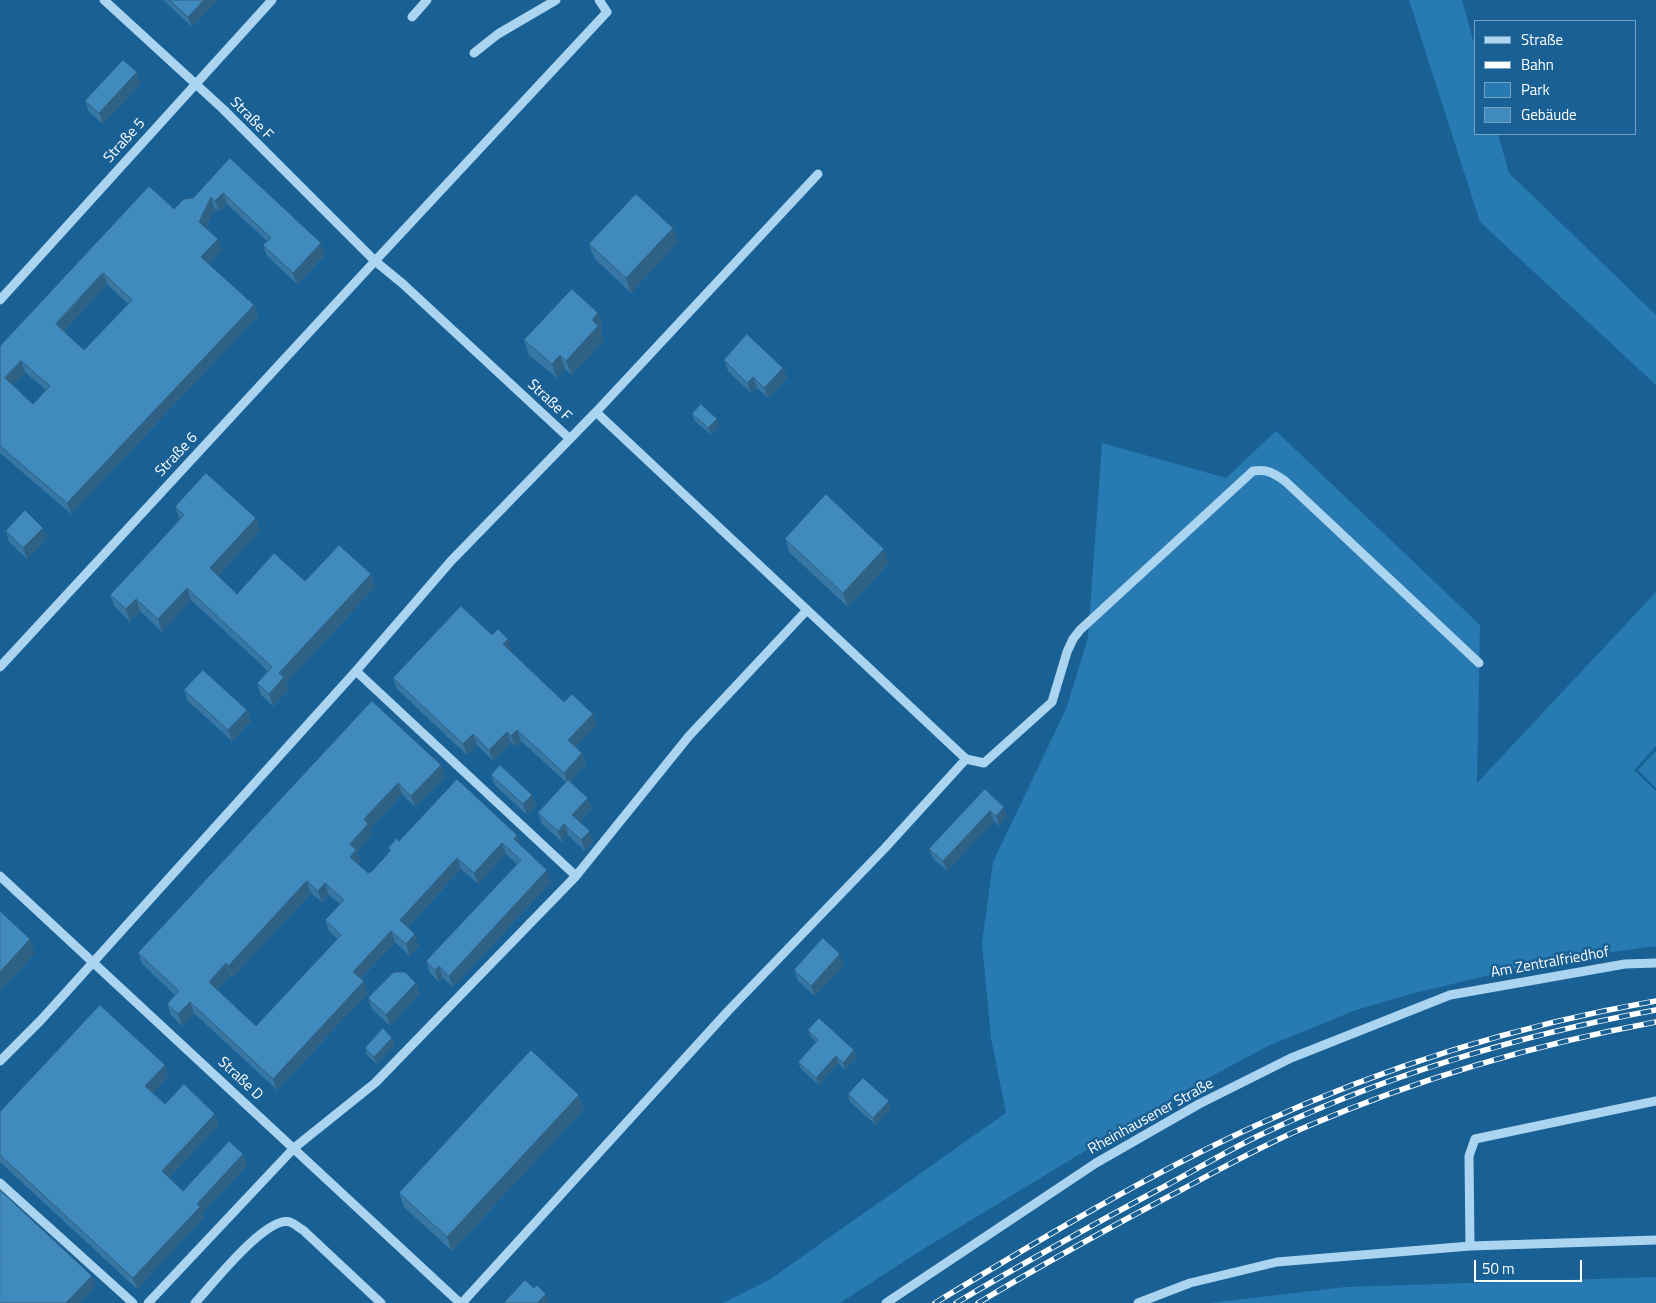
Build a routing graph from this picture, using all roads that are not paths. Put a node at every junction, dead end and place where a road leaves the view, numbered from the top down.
1 (104, 0) edge
2 (272, 0) edge
3 (427, 0) edge
4 (556, 0) edge
5 (599, 0) edge
6 (412, 17) dead end
7 (474, 53) dead end
8 (195, 84) junction
9 (818, 174) dead end
10 (375, 261) junction
11 (0, 300) edge
12 (596, 412) junction
13 (570, 439) junction
14 (807, 610) junction
15 (1480, 663) dead end
16 (0, 667) edge
17 (356, 671) junction
18 (966, 759) junction
19 (0, 876) edge
20 (576, 876) junction
21 (93, 961) junction
22 (1656, 963) edge
23 (1450, 995) joint
24 (0, 1061) edge
25 (1656, 1101) edge
26 (294, 1148) junction
27 (0, 1183) edge
28 (1656, 1240) edge
29 (1470, 1246) junction
30 (133, 1303) edge
31 (148, 1303) edge
32 (195, 1303) edge
33 (382, 1303) edge
34 (461, 1303) edge
35 (886, 1303) edge
36 (1138, 1303) edge

1 - 8 street, Straße F
2 - 8 street, Straße 5
3 - 6 street
4 - 7 street
5 - 10 street
8 - 10 street, Straße F
8 - 11 street, Straße 5
9 - 12 street
10 - 13 street, Straße F
10 - 16 street, Straße 6
12 - 13 street
12 - 14 street
13 - 17 street
14 - 18 street
14 - 20 street
15 - 18 street
17 - 20 street
17 - 21 street
18 - 34 street
19 - 21 street, Straße D
20 - 26 street
21 - 24 street
21 - 26 street, Straße D
22 - 23 street, Am Zentralfriedhof
23 - 35 street, Rheinhausener Straße
25 - 29 street
26 - 31 street
26 - 34 street, Straße D
27 - 30 street
28 - 29 street
29 - 36 street
32 - 33 street

